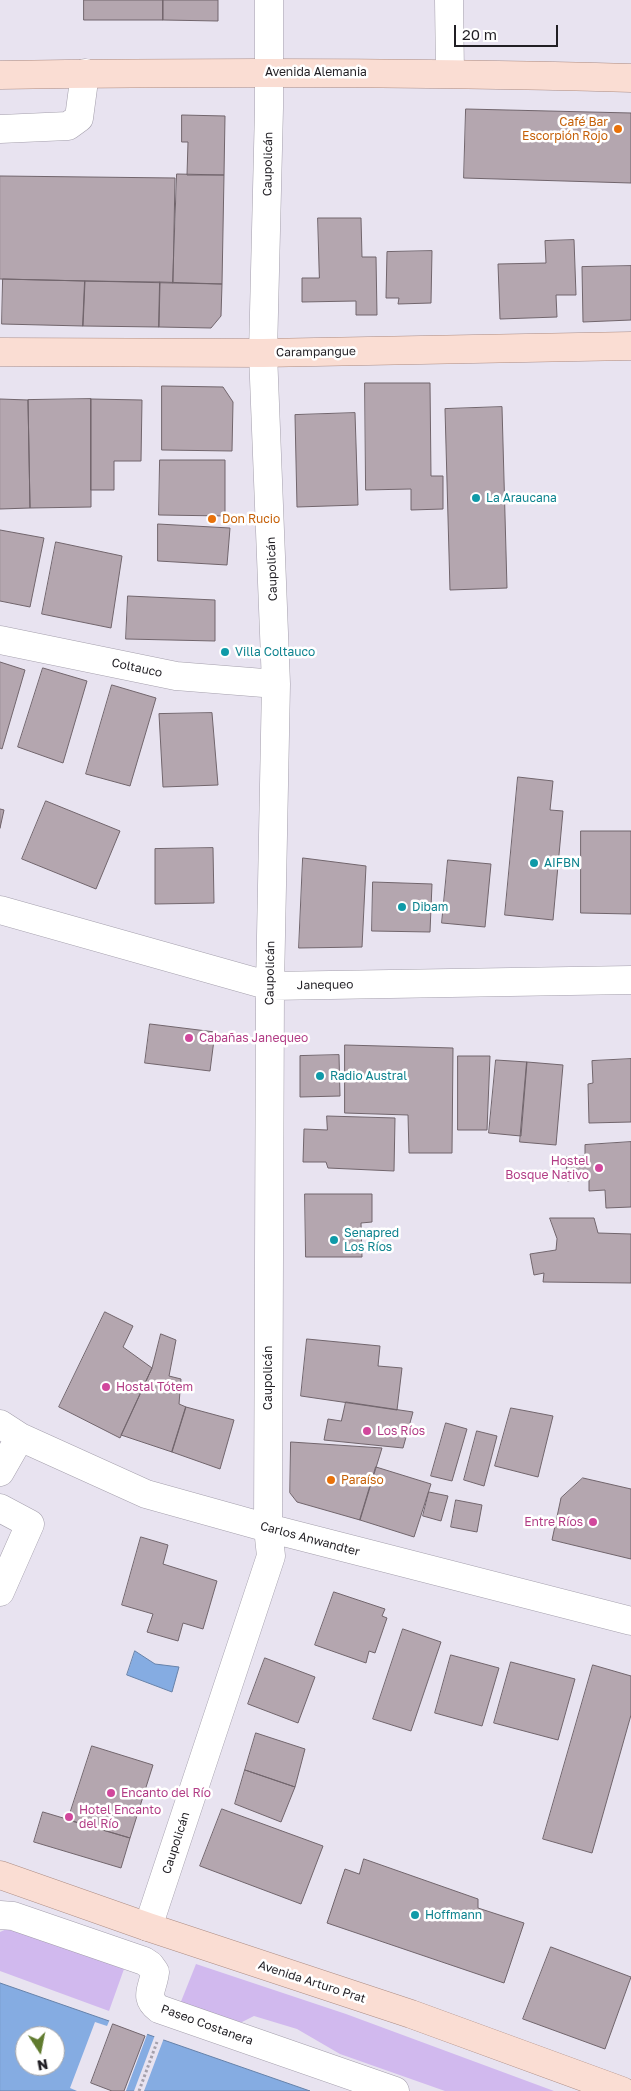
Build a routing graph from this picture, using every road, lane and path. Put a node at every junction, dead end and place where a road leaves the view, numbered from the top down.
1 (269, 0) edge
2 (449, 0) edge
3 (268, 72) junction
4 (85, 73) junction
5 (450, 73) junction
6 (0, 75) edge
7 (631, 78) edge
8 (0, 129) edge
9 (631, 346) edge
10 (0, 352) edge
11 (263, 353) junction
12 (0, 640) edge
13 (276, 684) junction
14 (0, 910) edge
15 (631, 980) edge
16 (270, 986) junction
17 (10, 1430) edge
18 (0, 1472) edge
19 (0, 1508) edge
20 (268, 1528) junction
21 (0, 1592) edge
22 (631, 1621) edge
23 (0, 1875) edge
24 (0, 1914) edge
25 (148, 1927) junction
26 (169, 2012) junction
27 (139, 2091) edge
28 (395, 2091) edge
29 (622, 2091) edge

1 - 3 street, Caupolicán
2 - 5 street
3 - 4 main road, Avenida Alemania
3 - 5 main road, Avenida Alemania
3 - 11 street, Caupolicán
4 - 6 main road, Avenida Alemania
4 - 8 street
5 - 7 main road, Avenida Alemania
9 - 11 main road, Carampangue
10 - 11 main road, Carampangue
11 - 13 street, Caupolicán
12 - 13 street, Coltauco
13 - 16 street, Caupolicán
14 - 16 street, Janequeo
15 - 16 street, Janequeo
16 - 20 street, Caupolicán
17 - 18 street
17 - 20 street, Carlos Anwandter
19 - 21 street
20 - 22 street, Carlos Anwandter
20 - 25 street, Caupolicán
23 - 25 main road, Avenida Arturo Prat
24 - 26 street, Paseo Costanera
25 - 29 main road, Avenida Arturo Prat
26 - 27 path
26 - 28 street, Paseo Costanera

